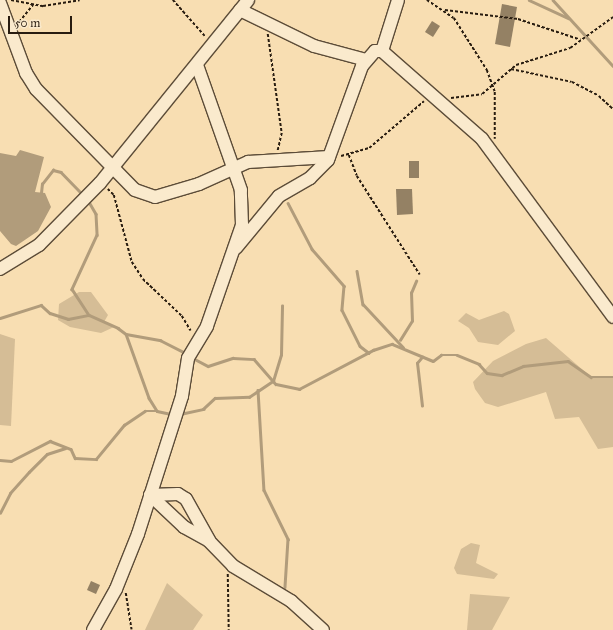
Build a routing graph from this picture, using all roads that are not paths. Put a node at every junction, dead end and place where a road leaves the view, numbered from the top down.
1 (248, 0) edge
2 (398, 0) edge
3 (0, 3) edge
4 (240, 10) junction
5 (382, 51) junction
6 (366, 60) junction
7 (197, 65) junction
8 (330, 157) junction
9 (113, 168) junction
10 (234, 168) junction
11 (236, 248) junction
12 (0, 269) edge
13 (613, 317) edge
14 (150, 495) junction
15 (209, 541) junction
16 (93, 630) edge
17 (323, 630) edge

1 - 4 street
2 - 5 street
3 - 9 street
4 - 6 street
4 - 7 street
5 - 6 street
5 - 13 street
6 - 8 street
7 - 9 street
7 - 10 street
8 - 10 street
8 - 11 street
9 - 10 street
9 - 12 street
10 - 11 street
11 - 14 street
14 - 15 street
14 - 15 street
14 - 16 street
15 - 17 street

